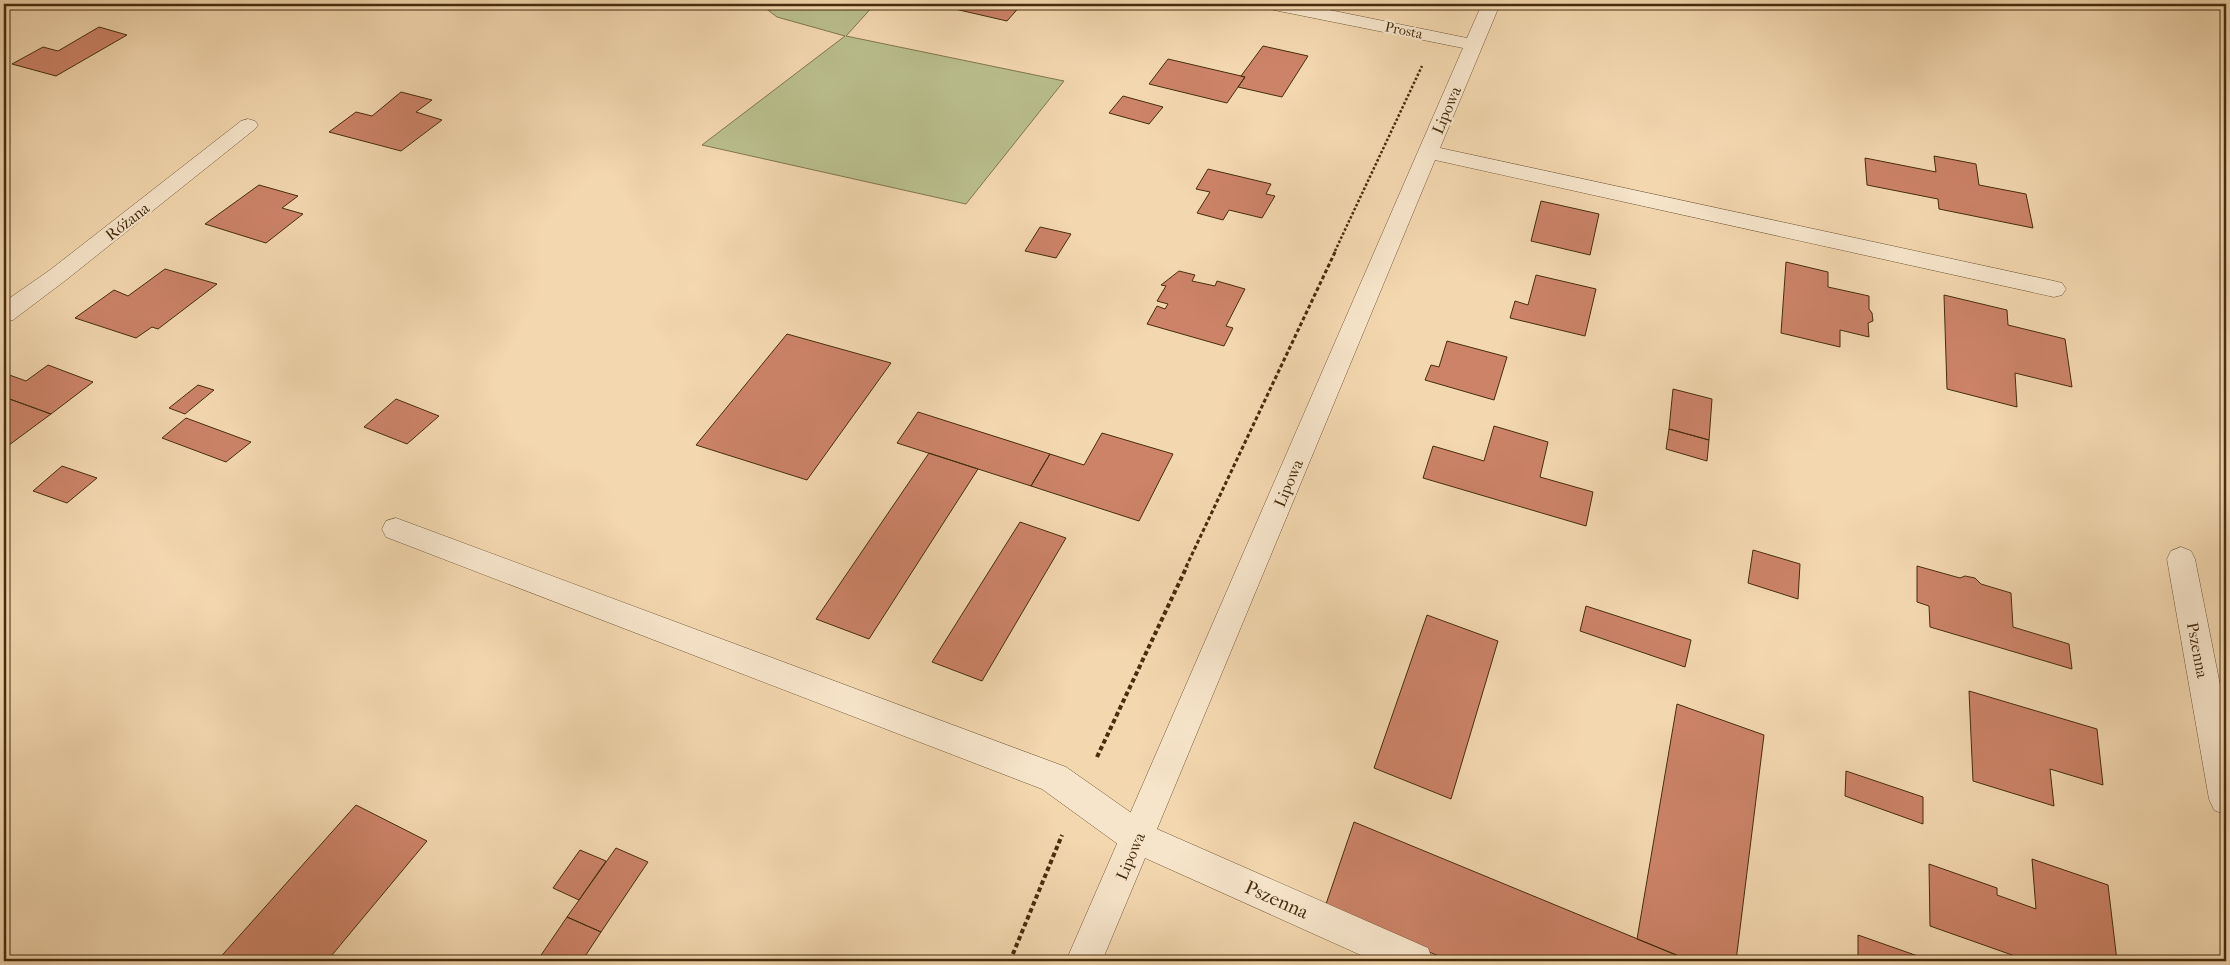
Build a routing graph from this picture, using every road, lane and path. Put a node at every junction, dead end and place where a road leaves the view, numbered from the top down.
1 (1274, 4) edge
2 (1491, 4) edge
3 (1436, 37) junction
4 (1475, 45) junction
5 (248, 125) dead end
6 (1428, 152) junction
7 (2054, 289) dead end
8 (4, 314) edge
9 (396, 529) dead end
10 (2181, 559) dead end
11 (1079, 796) junction
12 (2226, 799) edge
13 (1138, 838) junction
14 (1010, 961) edge
15 (1084, 961) edge
16 (1415, 961) edge

1 - 3 street, Prosta
2 - 4 street, Lipowa
3 - 4 street, Prosta
3 - 11 path
4 - 6 street, Lipowa
5 - 8 street, Różana
6 - 7 street
6 - 13 street, Lipowa
9 - 11 street, Pszenna
10 - 12 street, Pszenna
11 - 13 street, Pszenna
11 - 14 path
13 - 15 street, Lipowa
13 - 16 street, Pszenna

